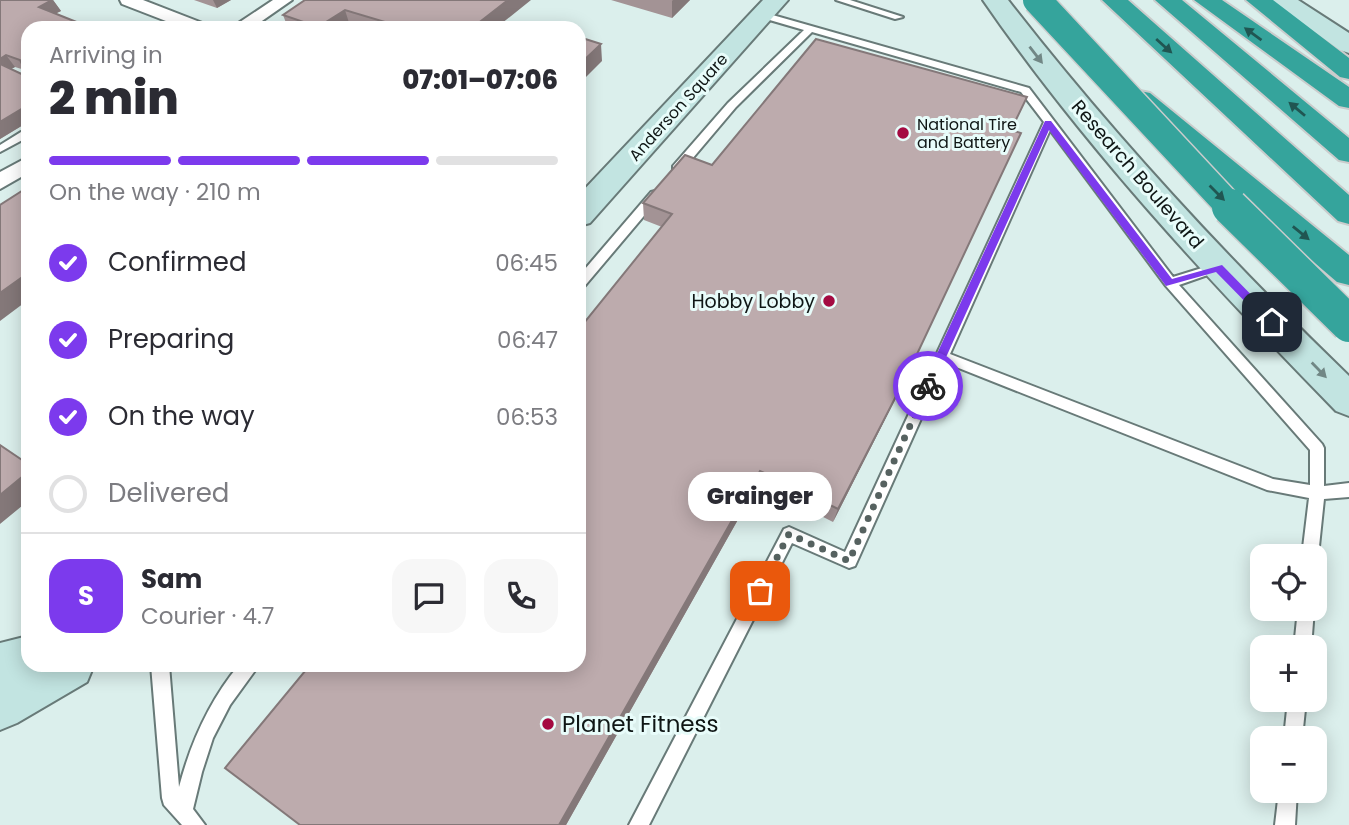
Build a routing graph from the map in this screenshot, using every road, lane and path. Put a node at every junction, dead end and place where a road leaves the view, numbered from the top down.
1 (128, 0) edge
2 (285, 0) edge
3 (840, 0) edge
4 (995, 0) edge
5 (1024, 0) edge
6 (1037, 0) edge
7 (1114, 0) edge
8 (1167, 0) edge
9 (1206, 0) edge
10 (1258, 0) edge
11 (1282, 0) edge
12 (769, 7) edge
13 (898, 17) dead end
14 (181, 21) edge
15 (251, 21) edge
16 (810, 29) junction
17 (1349, 45) edge
18 (1349, 71) edge
19 (1349, 100) edge
20 (1048, 123) junction
21 (21, 137) edge
22 (1, 149) edge
23 (1349, 153) edge
24 (21, 168) edge
25 (668, 180) edge
26 (0, 182) edge
27 (659, 190) edge
28 (586, 207) edge
29 (1349, 213) edge
30 (1218, 267) junction
31 (1349, 273) edge
32 (586, 277) edge
33 (1170, 283) junction
34 (1349, 324) edge
35 (942, 356) junction
36 (1349, 400) edge
37 (1349, 490) edge
38 (1317, 494) junction
39 (1311, 544) edge
40 (21, 661) edge
41 (0, 667) edge
42 (58, 672) edge
43 (161, 672) edge
44 (243, 672) edge
45 (0, 706) edge
46 (1287, 803) edge
47 (189, 819) edge
48 (639, 825) edge
49 (1285, 825) edge

1 - 14 street
2 - 15 street
3 - 13 lane
4 -> 30 main road, Research Boulevard
5 -> 31 highway
6 -> 34 highway, bridge
7 -> 29 highway
23 -> 8 highway
19 -> 9 highway
10 - 18 highway
11 - 17 main road
12 - 16 lane
12 - 28 main road, Anderson Square
16 - 20 lane
16 - 25 lane
20 - 33 lane
20 - 35 lane
21 - 22 lane
24 - 26 street
27 - 32 lane
30 - 33 lane
30 -> 36 main road, Research Boulevard
33 - 38 lane
35 - 38 lane
35 - 48 lane
37 - 38 lane
38 - 39 lane
40 - 41 main road
42 - 45 main road
43 - 47 lane
44 - 47 lane
46 - 49 lane

